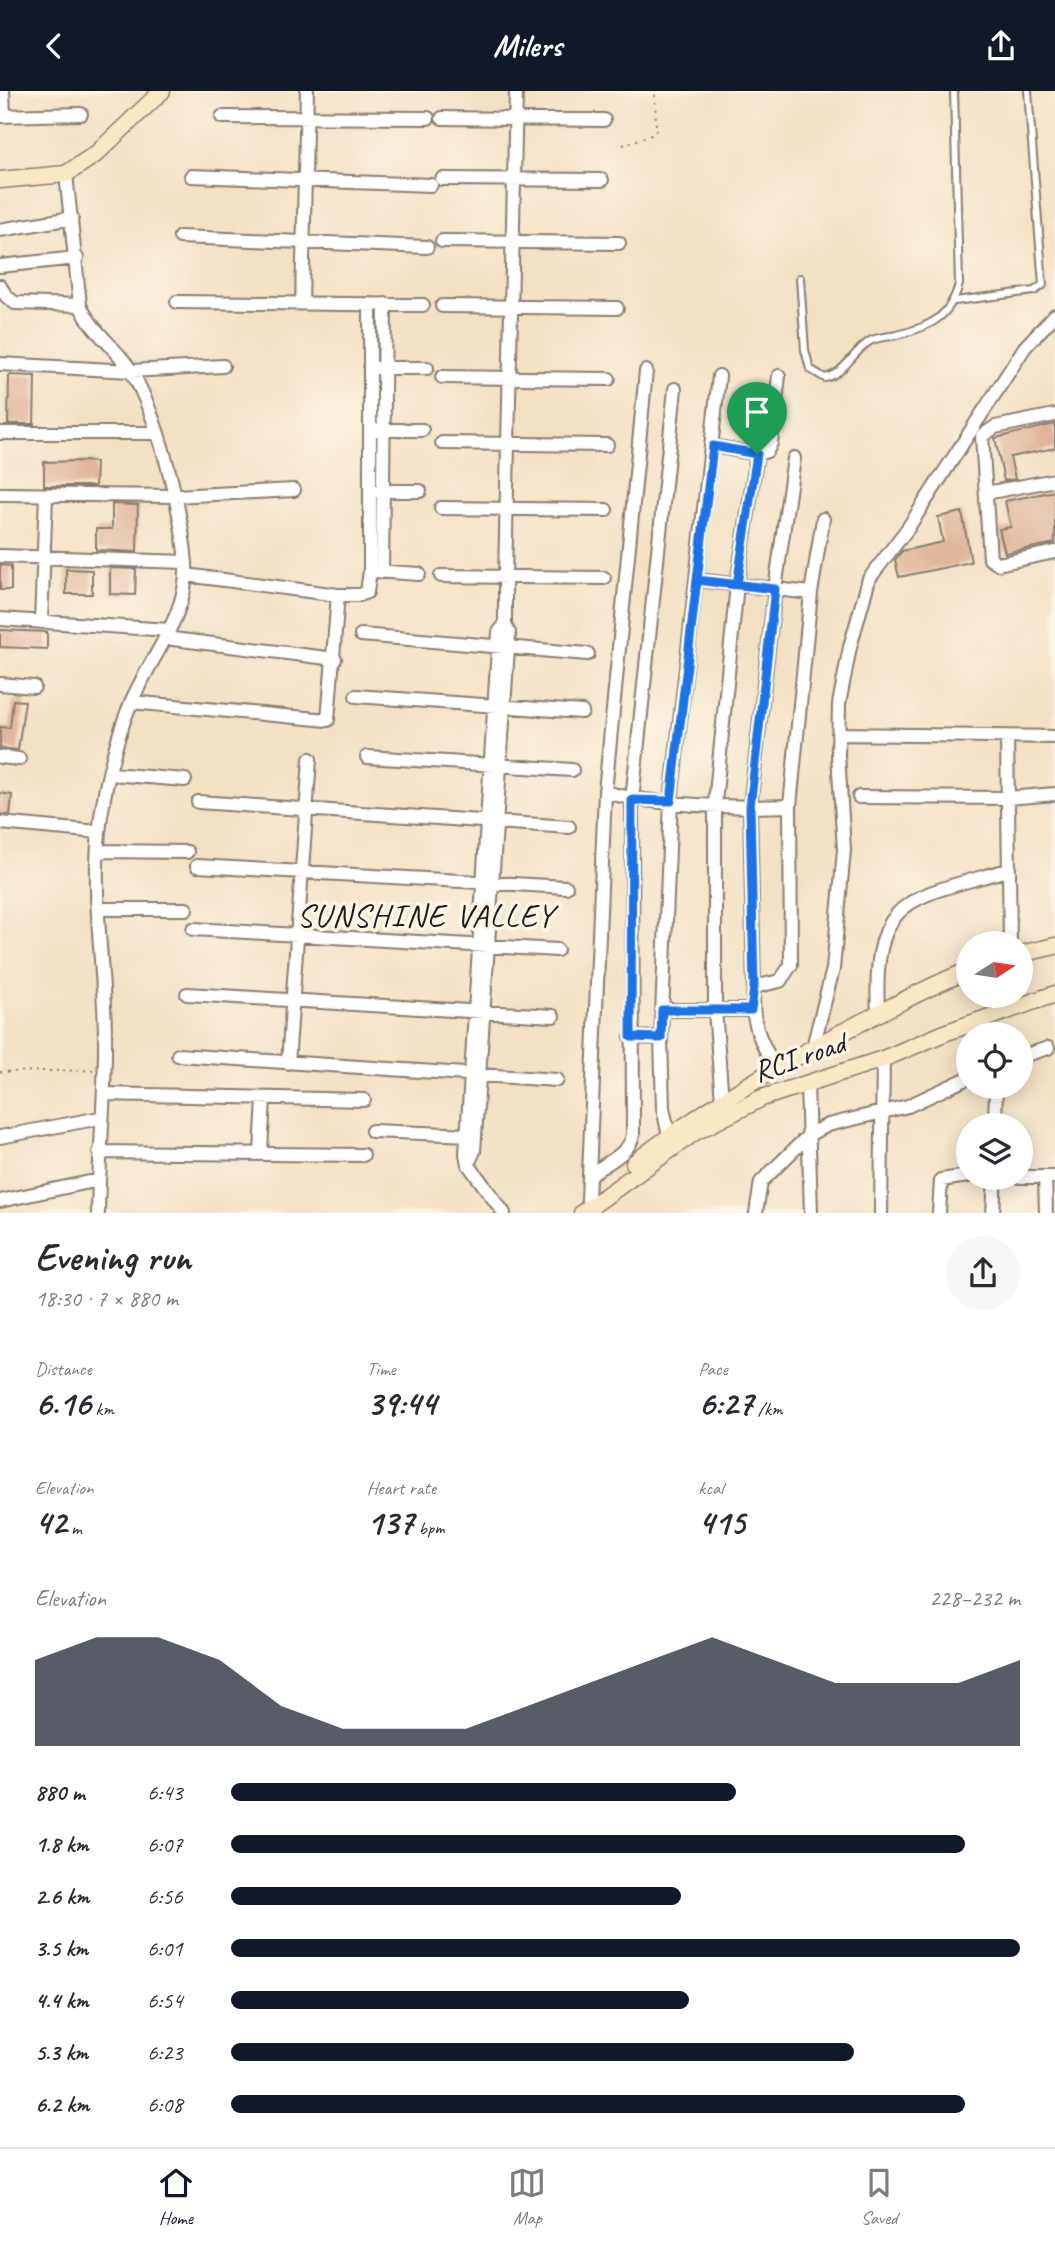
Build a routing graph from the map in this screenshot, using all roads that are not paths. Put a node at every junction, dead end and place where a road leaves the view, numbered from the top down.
1 (3, 91) edge
2 (162, 91) edge
3 (307, 91) edge
4 (516, 91) edge
5 (954, 91) edge
6 (1028, 91) edge
7 (82, 114) dead end
8 (2, 116) edge
9 (222, 117) dead end
10 (307, 118) junction
11 (428, 118) dead end
12 (442, 118) dead end
13 (516, 119) junction
14 (604, 120) dead end
15 (66, 174) junction
16 (191, 176) dead end
17 (514, 179) junction
18 (0, 180) edge
19 (602, 180) dead end
20 (305, 183) junction
21 (72, 218) junction
22 (0, 230) edge
23 (180, 237) dead end
24 (442, 241) dead end
25 (513, 242) junction
26 (619, 243) dead end
27 (303, 244) junction
28 (427, 247) dead end
29 (77, 258) junction
30 (0, 266) edge
31 (800, 278) dead end
32 (0, 286) edge
33 (955, 301) junction
34 (177, 302) dead end
35 (302, 303) junction
36 (370, 304) junction
37 (80, 305) junction
38 (384, 305) junction
39 (423, 305) dead end
40 (442, 306) dead end
41 (511, 306) junction
42 (617, 308) dead end
43 (1055, 315) edge
44 (0, 364) edge
45 (223, 366) dead end
46 (370, 367) junction
47 (384, 368) junction
48 (427, 368) dead end
49 (131, 371) junction
50 (646, 371) dead end
51 (719, 376) dead end
52 (779, 376) dead end
53 (442, 377) dead end
54 (510, 377) junction
55 (609, 379) dead end
56 (675, 389) dead end
57 (1055, 415) edge
58 (368, 429) junction
59 (382, 430) junction
60 (422, 430) dead end
61 (0, 433) edge
62 (157, 433) junction
63 (508, 442) junction
64 (442, 443) dead end
65 (607, 445) dead end
66 (713, 446) junction
67 (757, 454) junction
68 (794, 458) dead end
69 (1055, 481) edge
70 (294, 490) dead end
71 (368, 491) junction
72 (382, 491) junction
73 (420, 491) dead end
74 (986, 493) junction
75 (0, 494) edge
76 (46, 496) junction
77 (174, 496) junction
78 (441, 508) dead end
79 (507, 508) junction
80 (606, 510) dead end
81 (823, 519) dead end
82 (1055, 552) edge
83 (0, 557) edge
84 (43, 558) junction
85 (186, 568) junction
86 (376, 571) junction
87 (419, 574) dead end
88 (442, 576) dead end
89 (505, 578) junction
90 (604, 578) dead end
91 (697, 580) junction
92 (737, 585) junction
93 (775, 589) junction
94 (811, 593) junction
95 (338, 595) junction
96 (0, 619) edge
97 (41, 622) junction
98 (167, 634) junction
99 (360, 635) dead end
100 (503, 647) junction
101 (588, 654) dead end
102 (335, 659) junction
103 (0, 684) edge
104 (34, 687) dead end
105 (356, 696) dead end
106 (131, 702) junction
107 (500, 705) junction
108 (582, 712) dead end
109 (838, 734) junction
110 (1055, 737) edge
111 (1007, 738) junction
112 (0, 757) edge
113 (367, 757) dead end
114 (19, 759) dead end
115 (310, 759) dead end
116 (496, 767) junction
117 (572, 770) dead end
118 (111, 774) junction
119 (186, 779) dead end
120 (605, 792) junction
121 (1055, 794) edge
122 (859, 797) dead end
123 (1008, 797) junction
124 (632, 800) junction
125 (671, 801) junction
126 (198, 803) dead end
127 (715, 803) junction
128 (790, 806) junction
129 (750, 807) junction
130 (307, 811) junction
131 (492, 822) junction
132 (0, 823) edge
133 (569, 827) dead end
134 (99, 832) junction
135 (99, 851) junction
136 (187, 852) dead end
137 (197, 866) dead end
138 (1007, 870) junction
139 (302, 873) junction
140 (488, 883) junction
141 (566, 887) dead end
142 (99, 909) junction
143 (186, 909) dead end
144 (193, 929) dead end
145 (1010, 931) edge
146 (296, 936) junction
147 (483, 946) junction
148 (1055, 946) edge
149 (557, 950) dead end
150 (1033, 951) edge
151 (956, 977) edge
152 (754, 987) junction
153 (187, 994) dead end
154 (1055, 994) edge
155 (292, 1001) junction
156 (479, 1010) junction
157 (662, 1010) junction
158 (715, 1010) junction
159 (751, 1010) junction
160 (878, 1014) junction
161 (553, 1016) dead end
162 (631, 1037) junction
163 (661, 1038) junction
164 (813, 1047) junction
165 (1048, 1048) dead end
166 (1033, 1052) edge
167 (178, 1055) dead end
168 (883, 1059) junction
169 (288, 1063) junction
170 (776, 1067) junction
171 (474, 1074) junction
172 (557, 1080) dead end
173 (807, 1082) junction
174 (956, 1084) edge
175 (104, 1094) junction
176 (264, 1098) junction
177 (364, 1100) dead end
178 (722, 1101) junction
179 (883, 1112) junction
180 (100, 1118) junction
181 (372, 1131) dead end
182 (810, 1134) junction
183 (470, 1135) junction
184 (669, 1136) junction
185 (0, 1137) edge
186 (261, 1151) junction
187 (99, 1152) junction
188 (363, 1155) dead end
189 (591, 1174) junction
190 (1050, 1177) edge
191 (956, 1178) edge
192 (99, 1179) junction
193 (994, 1190) edge
194 (0, 1201) edge
195 (585, 1206) edge
196 (98, 1213) edge
197 (504, 1213) edge
198 (570, 1213) edge
199 (756, 1213) edge
200 (811, 1213) edge
201 (881, 1213) edge
202 (939, 1213) edge
203 (993, 1213) edge
204 (1046, 1213) edge

1 - 8 street
2 - 15 main road
3 - 10 street
4 - 13 street
5 - 33 lane
6 - 33 lane
7 - 8 street
9 - 10 street
10 - 11 street
10 - 20 street
12 - 13 street
13 - 14 street
13 - 17 street
15 - 18 main road
15 - 21 street
16 - 20 street
17 - 19 street
17 - 20 street
17 - 25 street
20 - 27 street
21 - 22 street
21 - 29 street
23 - 27 street
24 - 25 street
25 - 26 street
25 - 41 street
27 - 28 street
27 - 35 street
29 - 30 street
29 - 37 street
31 - 33 lane
32 - 37 street
34 - 35 street
35 - 36 street
36 - 38 street
36 - 46 street
37 - 49 street
38 - 39 street
38 - 47 street
40 - 41 street
41 - 42 street
41 - 54 street
43 - 109 street
44 - 49 street
45 - 49 street
46 - 47 street
46 - 58 street
47 - 48 street
47 - 59 street
49 - 62 street
50 - 120 street
51 - 66 street
52 - 67 street
53 - 54 street
54 - 55 street
54 - 63 street
56 - 124 street
57 - 74 street
58 - 59 street
58 - 71 street
59 - 60 street
59 - 72 street
61 - 62 street
62 - 77 street
63 - 64 street
63 - 65 street
63 - 79 street
66 - 67 street
66 - 91 street
67 - 92 street
68 - 93 street
69 - 74 street
70 - 77 street
71 - 72 street
71 - 86 street
72 - 73 street
72 - 86 street
74 - 82 street
75 - 76 street
76 - 77 street
76 - 84 street
77 - 85 street
78 - 79 street
79 - 80 street
79 - 89 street
81 - 94 street
83 - 84 street
84 - 85 street
84 - 97 street
85 - 95 street
85 - 98 street
86 - 87 street
86 - 95 street
88 - 89 street
89 - 90 street
89 - 100 street
91 - 92 street
91 - 125 street
92 - 93 street
92 - 127 street
93 - 94 street
93 - 129 street
94 - 128 street
95 - 102 street
96 - 97 street
97 - 98 street
98 - 102 street
98 - 106 street
99 - 100 street
100 - 101 street
100 - 107 street
102 - 106 street
103 - 104 street
105 - 107 street
106 - 118 street
107 - 108 street
107 - 116 street
109 - 111 street
109 - 164 street
110 - 111 street
111 - 123 street
112 - 114 street
113 - 116 street
115 - 130 street
116 - 117 street
116 - 131 street
118 - 119 street
118 - 134 street
120 - 124 street
120 - 189 street
121 - 123 street
122 - 123 street
123 - 138 street
124 - 125 street
124 - 162 street
125 - 127 street
125 - 157 street
126 - 130 street
127 - 129 street
127 - 158 street
128 - 129 street
128 - 152 street
129 - 152 street
130 - 131 street
130 - 139 street
131 - 133 street
131 - 140 street
132 - 134 street
134 - 135 street
135 - 136 street
135 - 142 street
137 - 139 street
138 - 145 street
138 - 160 street
139 - 140 street
139 - 146 street
140 - 141 street
140 - 147 street
142 - 143 street
142 - 175 street
144 - 146 street
146 - 147 street
146 - 155 street
147 - 149 street
147 - 156 street
148 - 150 main road
151 - 160 main road
152 - 159 street
153 - 155 street
154 - 168 main road, RCI road
155 - 156 street
155 - 169 street
156 - 161 street
156 - 171 street
157 - 158 street
157 - 163 street
158 - 159 street
158 - 178 street
159 - 170 street
160 - 164 main road
162 - 163 street
162 - 189 street
163 - 184 street
164 - 170 main road
165 - 166 street
167 - 169 street
168 - 173 main road, RCI road
168 - 179 street
169 - 171 street
170 - 178 main road
171 - 172 street
171 - 183 street
173 - 182 street
173 - 195 main road, RCI road
174 - 179 street
175 - 176 street
175 - 180 street
176 - 177 street
176 - 186 street
178 - 184 main road
179 - 182 street
179 - 201 street
180 - 185 street
180 - 187 street
181 - 183 street
182 - 199 street
182 - 200 street
183 - 197 street
184 - 195 main road
186 - 187 street
186 - 188 street
187 - 192 street
189 - 195 street
190 - 204 street
191 - 202 street
192 - 194 street
192 - 196 street
193 - 203 street
195 - 198 main road

